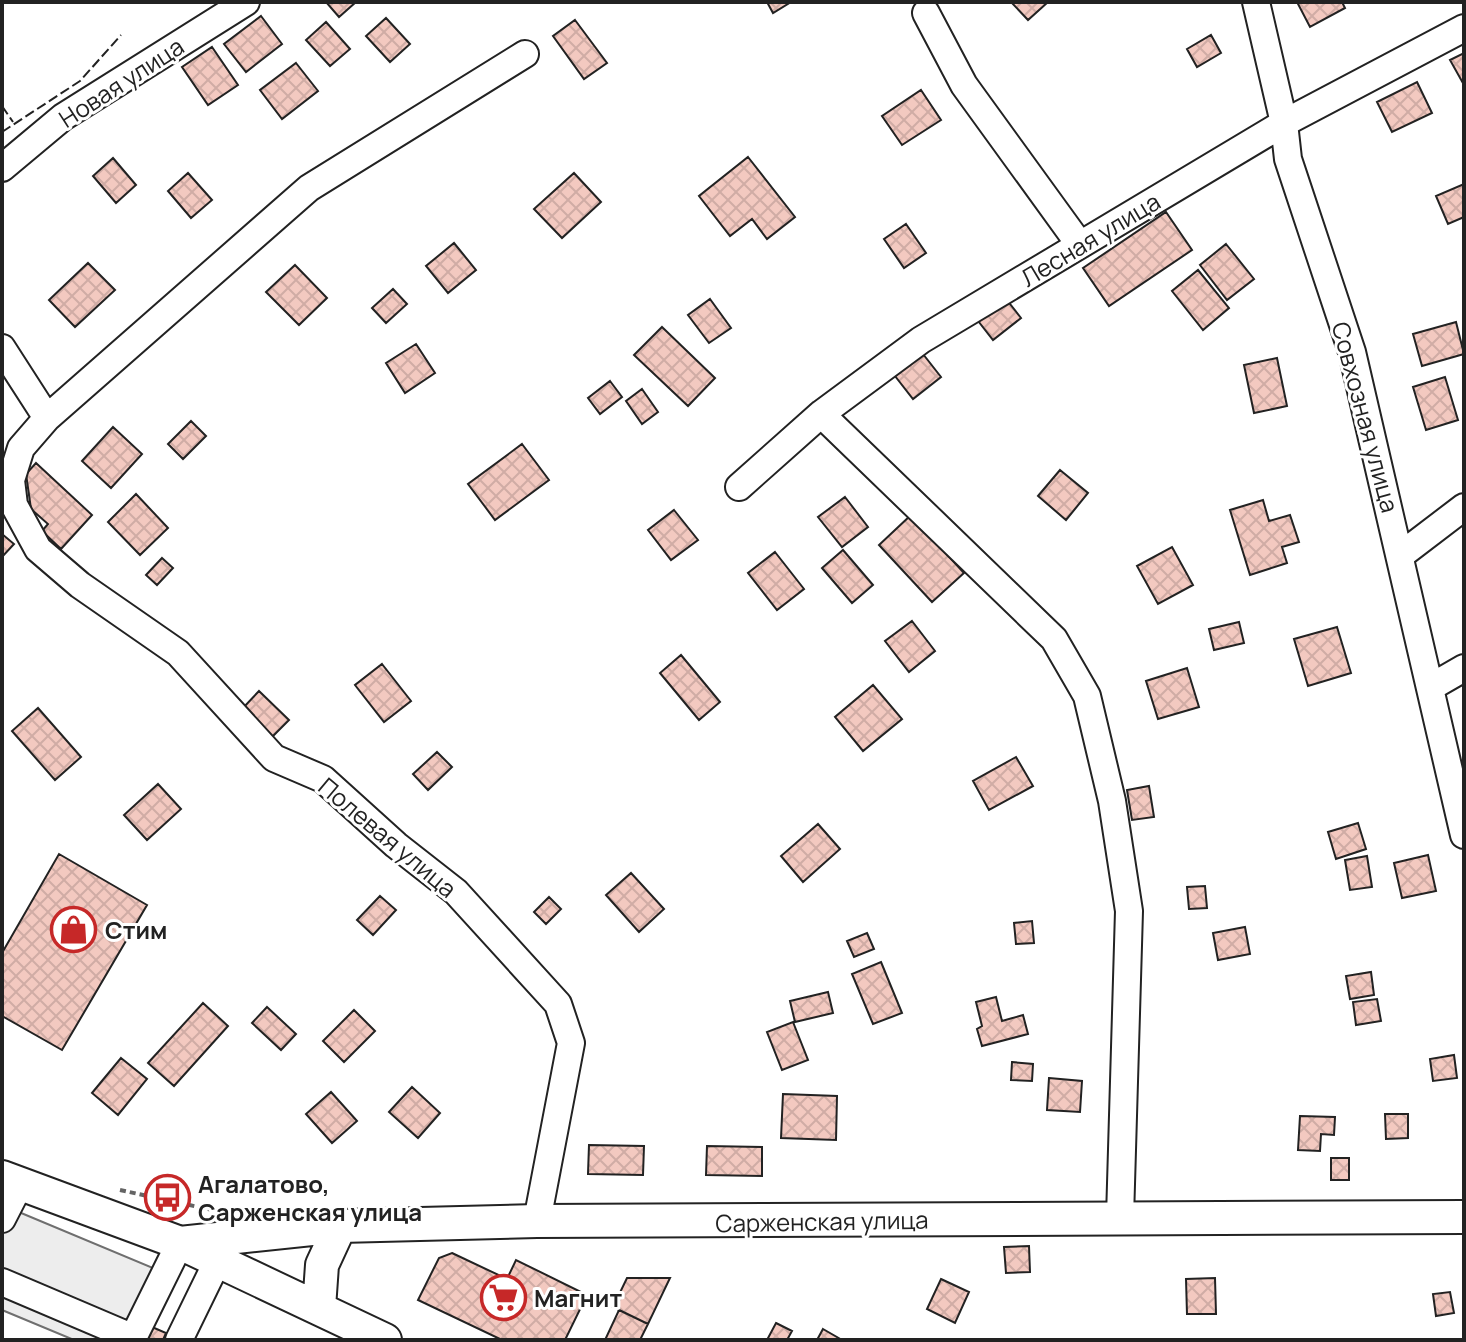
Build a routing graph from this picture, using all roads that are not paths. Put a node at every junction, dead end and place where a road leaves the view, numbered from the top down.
1 (246, 2) edge
2 (1256, 2) edge
3 (926, 13) dead end
4 (1464, 28) edge
5 (525, 54) dead end
6 (1284, 123) junction
7 (2, 168) edge
8 (1080, 245) junction
9 (2, 348) edge
10 (821, 414) junction
11 (47, 418) junction
12 (739, 487) dead end
13 (1464, 507) edge
14 (1401, 555) junction
15 (1464, 668) edge
16 (1431, 687) junction
17 (1464, 835) edge
18 (11, 1180) edge
19 (1464, 1217) edge
20 (1120, 1218) junction
21 (2, 1219) edge
22 (537, 1221) junction
23 (340, 1226) junction
24 (180, 1243) junction
25 (218, 1260) junction
26 (2, 1282) edge
27 (319, 1308) junction
28 (179, 1340) edge
29 (385, 1340) edge

1 - 7 street, Новая улица
2 - 6 street, Совхозная улица
3 - 8 street
4 - 6 street, Лесная улица
5 - 11 street, Полевая улица
6 - 8 street, Лесная улица
6 - 14 street, Совхозная улица
8 - 10 street, Лесная улица
9 - 11 street
10 - 12 street, Лесная улица
10 - 20 street
11 - 22 street, Полевая улица
13 - 14 street
14 - 16 street, Совхозная улица
15 - 16 street
16 - 17 street, Совхозная улица
18 - 21 street
18 - 24 main road
19 - 20 main road, Сарженская улица
20 - 22 main road, Сарженская улица
22 - 23 main road, Сарженская улица
23 - 24 main road, Сарженская улица
23 - 27 main road
24 - 25 main road
24 - 26 street
25 - 27 main road
25 - 28 street
27 - 29 main road

